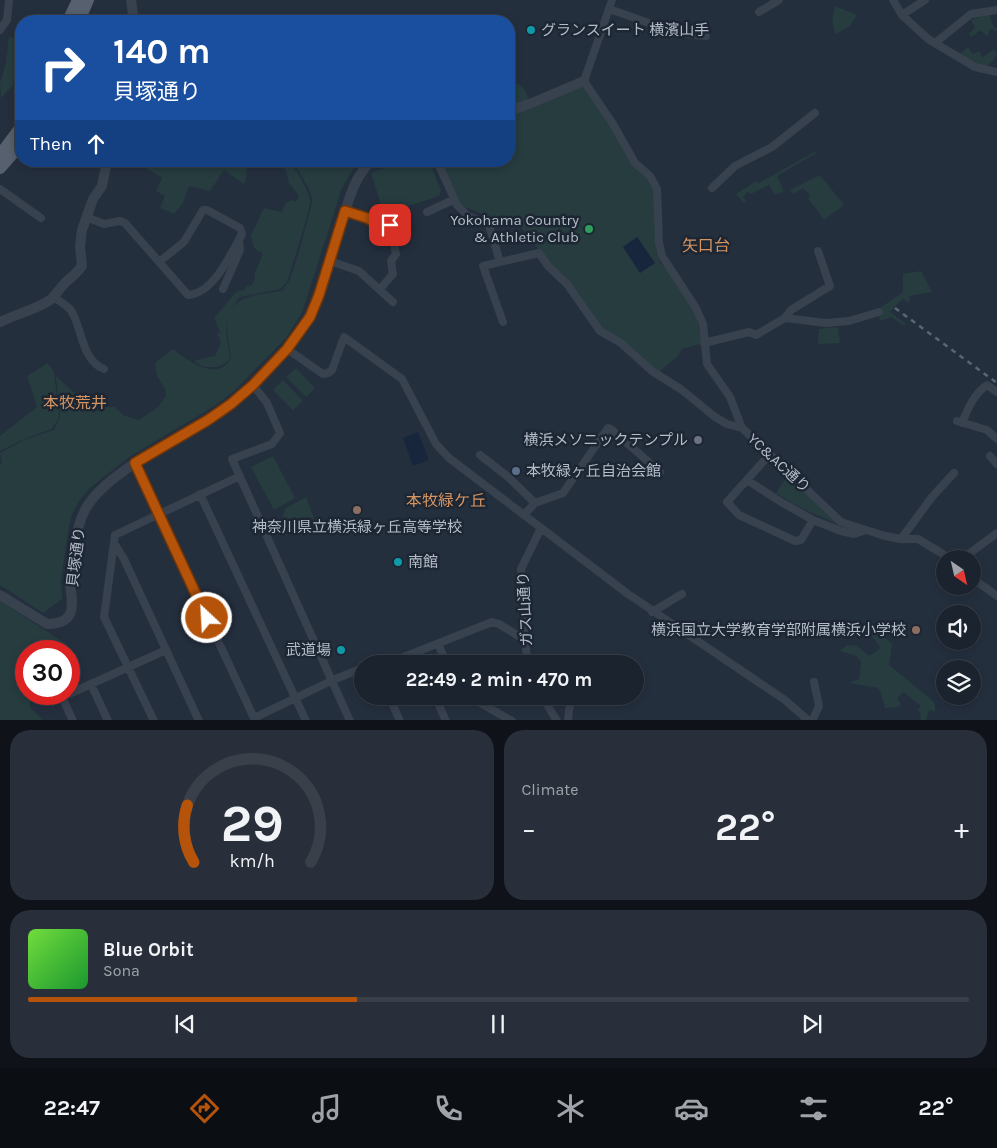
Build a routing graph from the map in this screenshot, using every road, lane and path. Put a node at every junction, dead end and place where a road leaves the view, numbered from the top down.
1 (5, 0) edge
2 (9, 0) edge
3 (78, 0) edge
4 (88, 0) edge
5 (131, 0) edge
6 (612, 0) edge
7 (779, 0) edge
8 (893, 0) edge
9 (925, 0) edge
10 (609, 9) junction
11 (997, 10) edge
12 (759, 12) dead end
13 (71, 15) edge
14 (82, 15) edge
15 (133, 15) edge
16 (902, 15) junction
17 (7, 20) junction
18 (0, 30) edge
19 (706, 36) dead end
20 (935, 43) junction
21 (997, 72) edge
22 (584, 81) junction
23 (515, 109) edge
24 (815, 113) dead end
25 (15, 135) edge
26 (15, 151) edge
27 (0, 155) edge
28 (106, 167) edge
29 (366, 167) edge
30 (439, 167) edge
31 (0, 168) edge
32 (712, 188) dead end
33 (0, 189) edge
34 (453, 200) junction
35 (345, 211) junction
36 (427, 212) dead end
37 (86, 217) junction
38 (41, 218) dead end
39 (239, 240) junction
40 (818, 251) dead end
41 (330, 261) junction
42 (159, 262) junction
43 (500, 262) junction
44 (223, 289) dead end
45 (380, 289) junction
46 (53, 297) junction
47 (393, 302) dead end
48 (879, 312) dead end
49 (785, 318) junction
50 (0, 322) edge
51 (503, 322) dead end
52 (704, 344) junction
53 (287, 349) junction
54 (104, 369) dead end
55 (253, 385) junction
56 (997, 392) edge
57 (742, 428) junction
58 (997, 439) edge
59 (770, 454) junction
60 (480, 455) dead end
61 (990, 456) dead end
62 (135, 463) junction
63 (997, 464) edge
64 (660, 472) dead end
65 (954, 473) dead end
66 (240, 476) junction
67 (747, 480) junction
68 (200, 494) junction
69 (535, 503) junction
70 (158, 514) junction
71 (524, 515) junction
72 (813, 520) junction
73 (541, 528) junction
74 (866, 530) junction
75 (997, 533) edge
76 (901, 539) junction
77 (114, 543) junction
78 (936, 550) edge
79 (974, 550) edge
80 (981, 584) edge
81 (682, 594) dead end
82 (0, 596) edge
83 (997, 596) edge
84 (652, 612) junction
85 (525, 640) junction
86 (438, 644) junction
87 (166, 650) junction
88 (415, 653) joint
89 (410, 655) edge
90 (444, 655) edge
91 (527, 655) edge
92 (129, 667) junction
93 (354, 671) edge
94 (331, 681) junction
95 (814, 682) dead end
96 (91, 684) junction
97 (80, 689) edge
98 (295, 698) junction
99 (66, 705) edge
100 (393, 705) edge
101 (439, 705) edge
102 (484, 705) edge
103 (548, 705) edge
104 (570, 705) edge
105 (254, 719) edge
106 (73, 720) edge
107 (108, 720) edge
108 (154, 720) edge
109 (199, 720) edge
110 (306, 720) edge
111 (350, 720) edge
112 (400, 720) edge
113 (446, 720) edge
114 (512, 720) edge
115 (557, 720) edge
116 (568, 720) edge
117 (811, 720) edge

1 - 17 street
2 - 17 street
3 - 13 main road
4 - 14 main road
5 - 15 street
6 - 10 street
7 - 12 street
8 - 16 street
9 - 16 street
10 - 19 street
10 - 22 street
11 - 20 street
16 - 20 street
17 - 18 street
20 - 21 street
22 - 23 street
22 - 52 street, YC&AC通り
24 - 32 street
25 - 27 main road
26 - 31 main road
28 - 37 street
29 - 35 street, 貝塚通り
30 - 34 street
33 - 38 street
34 - 36 street
34 - 43 street
35 - 41 street, 貝塚通り
35 - 45 street
37 - 42 street
37 - 46 street
39 - 42 street
39 - 42 street
39 - 44 street
40 - 49 street
41 - 45 street
41 - 53 street, 貝塚通り
43 - 51 street
43 - 57 street
45 - 47 street
46 - 50 street
46 - 54 street
48 - 49 street
49 - 52 street
52 - 57 street, YC&AC通り
53 - 55 street, 貝塚通り
53 - 71 street
55 - 62 street, 貝塚通り
55 - 66 street
56 - 58 street
57 - 59 street, YC&AC通り
59 - 67 street
59 - 74 street, YC&AC通り
60 - 69 street
61 - 63 street
62 - 70 street
62 - 82 street, 貝塚通り
64 - 69 street
65 - 76 street
66 - 68 street
66 - 94 street
67 - 72 street
67 - 72 street
68 - 70 street
68 - 98 street
69 - 71 street
70 - 77 street
70 - 105 street
71 - 73 street
72 - 74 street
73 - 84 street
73 - 85 street, ガス山通り
74 - 76 street, YC&AC通り
75 - 79 street
76 - 78 street, YC&AC通り
77 - 87 street
77 - 92 street
80 - 83 street
81 - 84 street
84 - 117 street
85 - 86 street
85 - 91 street, ガス山通り
86 - 88 street
86 - 90 street
87 - 92 street
87 - 109 street
88 - 89 street
92 - 96 street
92 - 108 street
93 - 94 street
94 - 98 street
94 - 111 street
95 - 117 street
96 - 97 street
96 - 107 street
98 - 105 street
98 - 110 street
99 - 106 street
100 - 112 street
101 - 113 street
102 - 114 street
103 - 115 street
104 - 116 street

